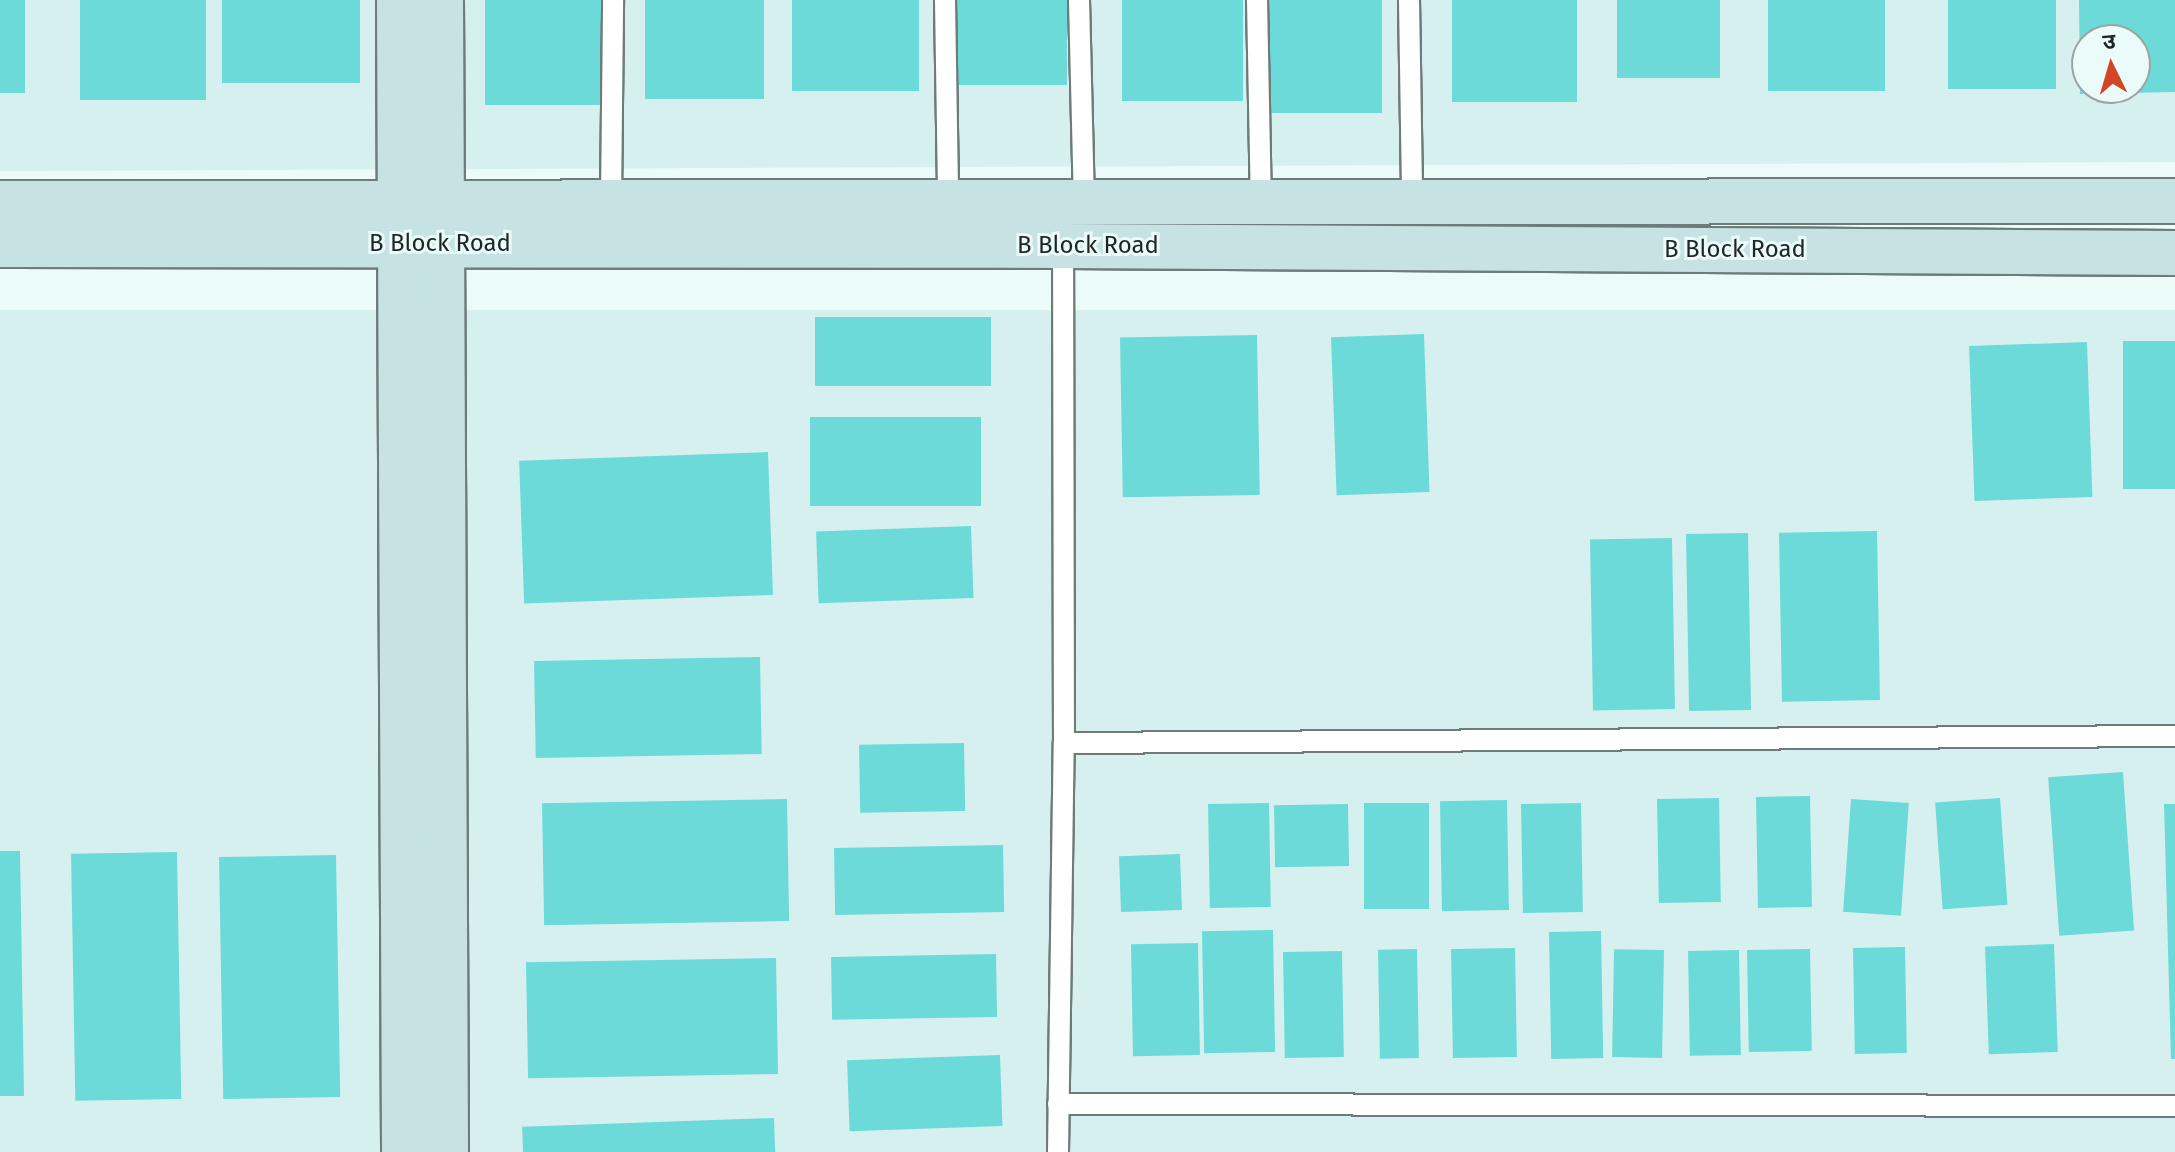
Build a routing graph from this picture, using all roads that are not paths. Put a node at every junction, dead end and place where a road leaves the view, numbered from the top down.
1 (399, 0) edge
2 (441, 0) edge
3 (613, 0) edge
4 (945, 0) edge
5 (1079, 0) edge
6 (1257, 0) edge
7 (1409, 0) edge
8 (611, 201) junction
9 (1261, 201) junction
10 (1412, 201) junction
11 (2175, 201) edge
12 (420, 202) junction
13 (948, 202) junction
14 (1074, 202) junction
15 (0, 203) edge
16 (420, 244) junction
17 (0, 245) edge
18 (1063, 246) junction
19 (2175, 253) edge
20 (2175, 736) edge
21 (1064, 743) junction
22 (1058, 1104) junction
23 (2175, 1106) edge
24 (404, 1152) edge
25 (446, 1152) edge
26 (1058, 1152) edge

1 - 12 street
2 - 12 street
3 - 8 lane
4 - 13 lane
5 - 14 lane
6 - 9 lane
7 - 10 lane
8 - 12 street, B Block Road
8 - 13 street, B Block Road
9 - 10 street, B Block Road
9 - 14 street, B Block Road
10 - 11 street, B Block Road
12 - 15 street, B Block Road
12 - 16 street
13 - 14 street, B Block Road
14 - 18 lane
16 - 17 street, B Block Road
16 - 18 street, B Block Road
16 - 24 street
16 - 25 street
18 - 19 street, B Block Road
18 - 21 lane
20 - 21 lane
21 - 22 lane
22 - 23 lane
22 - 26 lane

